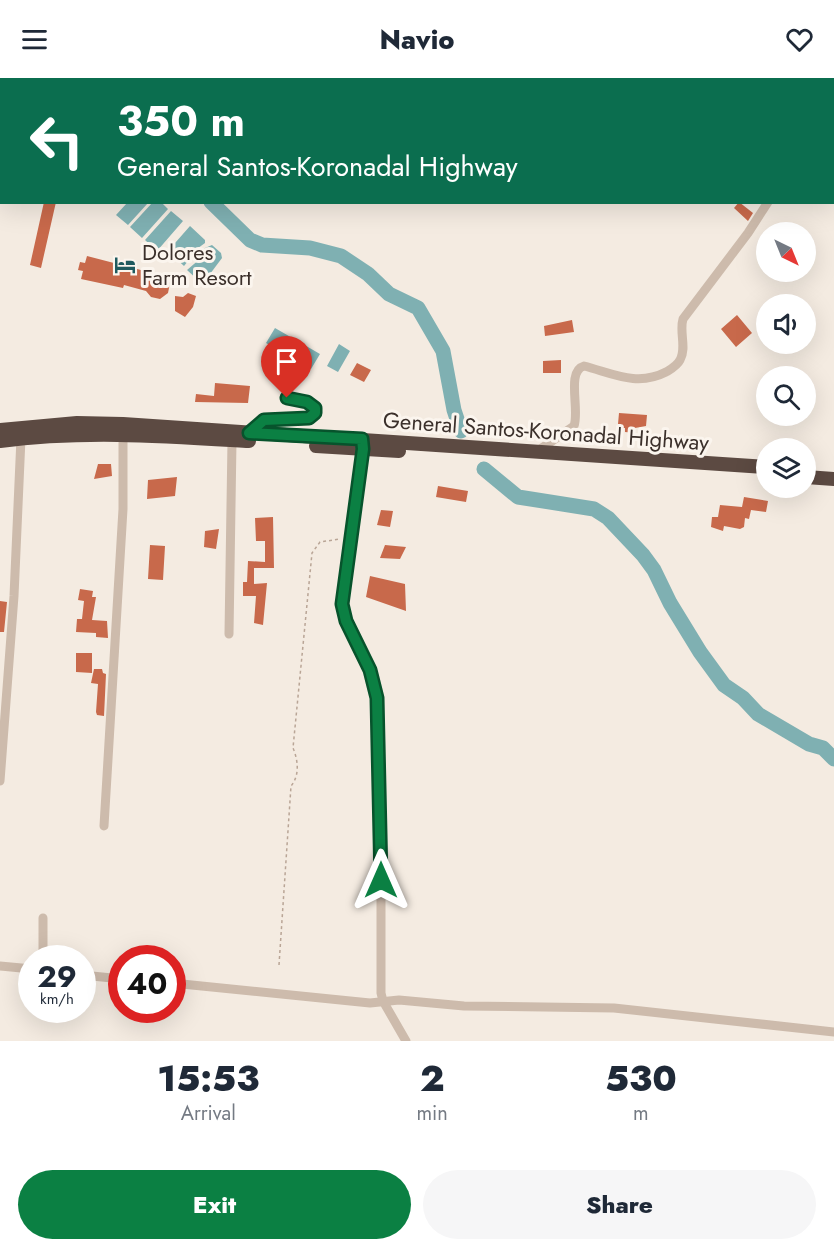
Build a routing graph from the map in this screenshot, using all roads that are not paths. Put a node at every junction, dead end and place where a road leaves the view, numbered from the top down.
1 (767, 204) edge
2 (287, 398) dead end
3 (123, 429) junction
4 (0, 430) edge
5 (249, 433) junction
6 (21, 438) junction
7 (0, 441) edge
8 (232, 441) junction
9 (363, 444) junction
10 (536, 452) junction
11 (756, 466) edge
12 (816, 471) edge
13 (834, 472) edge
14 (756, 473) edge
15 (816, 478) edge
16 (834, 479) edge
17 (229, 634) dead end
18 (0, 781) edge
19 (104, 826) dead end
20 (43, 918) dead end
21 (44, 945) edge
22 (0, 966) edge
23 (18, 968) edge
24 (186, 984) edge
25 (383, 1001) junction
26 (834, 1032) edge
27 (406, 1041) edge

1 - 10 street
2 - 5 street
3 - 4 highway, General Santos-Koronadal Highway
3 - 5 highway, General Santos-Koronadal Highway
3 - 6 highway, General Santos-Koronadal Highway
3 - 8 highway, General Santos-Koronadal Highway
3 - 19 street
5 - 9 highway, General Santos-Koronadal Highway
6 - 7 highway, General Santos-Koronadal Highway
6 - 18 street
8 - 9 highway, General Santos-Koronadal Highway
8 - 17 street
9 - 10 highway, General Santos-Koronadal Highway
9 - 14 highway, General Santos-Koronadal Highway
9 - 25 street
10 - 11 highway, General Santos-Koronadal Highway
12 - 13 highway
15 - 16 highway
20 - 21 street
22 - 23 street
24 - 25 street
25 - 26 street
25 - 27 street

